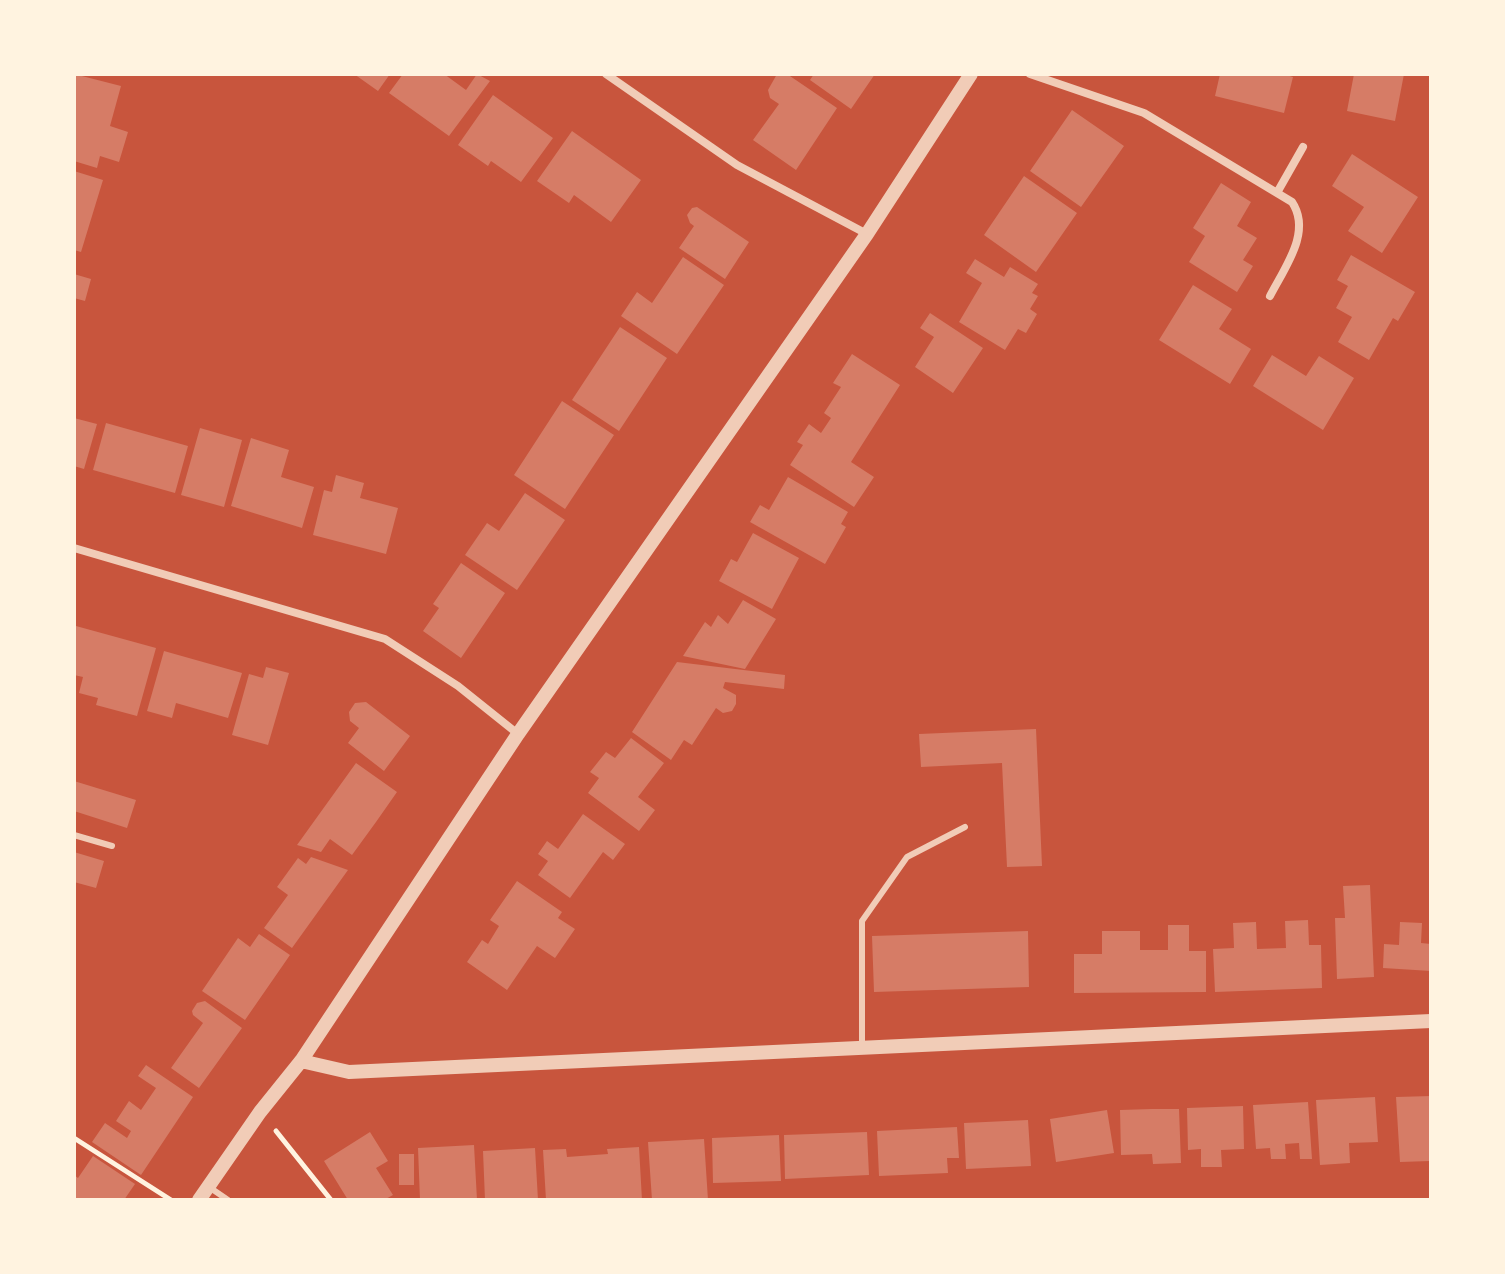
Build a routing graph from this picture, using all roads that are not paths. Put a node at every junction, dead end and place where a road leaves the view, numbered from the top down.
1 (606, 74) edge
2 (971, 74) edge
3 (1030, 74) edge
4 (1303, 147) dead end
5 (1278, 191) junction
6 (867, 234) junction
7 (1270, 296) dead end
8 (74, 548) edge
9 (518, 734) junction
10 (965, 827) dead end
11 (74, 835) edge
12 (112, 846) dead end
13 (1431, 1021) edge
14 (862, 1048) junction
15 (301, 1061) junction
16 (209, 1187) junction
17 (199, 1200) edge
18 (228, 1200) edge

1 - 6 street
2 - 6 street
3 - 5 street
4 - 5 street
5 - 7 street
6 - 9 street
8 - 9 street
9 - 15 street
10 - 14 lane
11 - 12 lane
13 - 14 street
14 - 15 street
15 - 16 street
16 - 17 street
16 - 18 lane

